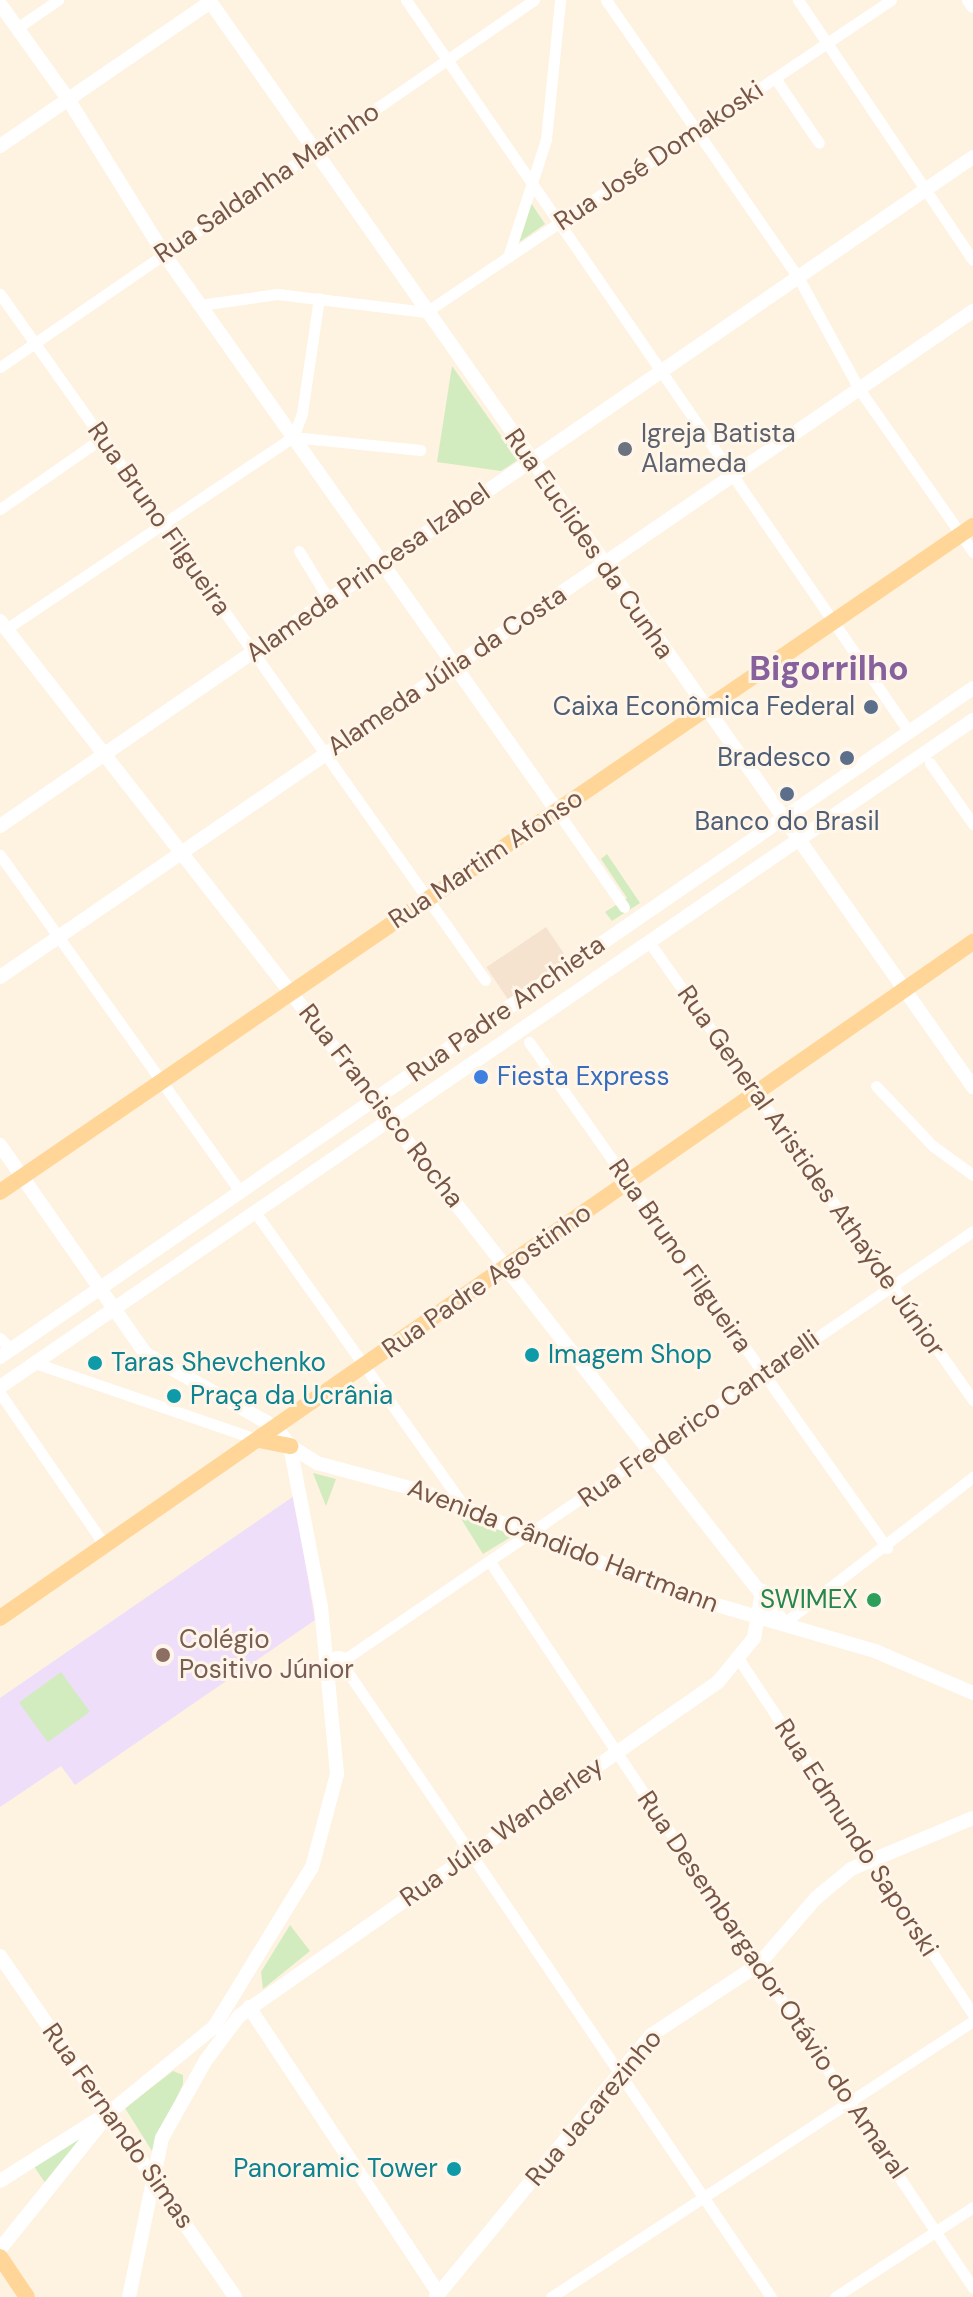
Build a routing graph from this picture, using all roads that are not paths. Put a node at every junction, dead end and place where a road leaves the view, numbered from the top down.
1 (58, 0) edge
2 (406, 0) edge
3 (534, 0) edge
4 (560, 0) edge
5 (606, 0) edge
6 (798, 0) edge
7 (891, 0) edge
8 (969, 0) edge
9 (211, 1) edge
10 (0, 4) edge
11 (973, 6) edge
12 (17, 28) junction
13 (827, 43) junction
14 (447, 60) junction
15 (775, 78) junction
16 (68, 99) junction
17 (695, 132) junction
18 (819, 143) dead end
19 (0, 146) edge
20 (314, 151) junction
21 (973, 157) edge
22 (532, 187) junction
23 (925, 189) junction
24 (557, 224) junction
25 (164, 254) junction
26 (508, 257) junction
27 (973, 260) edge
28 (798, 277) junction
29 (0, 294) edge
30 (319, 298) junction
31 (200, 305) junction
32 (973, 311) edge
33 (426, 312) junction
34 (35, 343) junction
35 (0, 367) edge
36 (660, 372) junction
37 (859, 389) junction
38 (302, 413) junction
39 (319, 436) junction
40 (293, 437) junction
41 (102, 438) junction
42 (420, 450) dead end
43 (531, 461) junction
44 (731, 476) junction
45 (0, 509) edge
46 (163, 524) junction
47 (967, 530) edge
48 (299, 551) dead end
49 (973, 552) edge
50 (382, 563) junction
51 (603, 564) junction
52 (329, 600) junction
53 (833, 622) junction
54 (2, 628) edge
55 (253, 652) junction
56 (454, 666) junction
57 (973, 688) edge
58 (705, 709) junction
59 (973, 720) edge
60 (909, 732) junction
61 (105, 754) junction
62 (325, 754) junction
63 (930, 763) dead end
64 (557, 811) junction
65 (973, 824) edge
66 (0, 826) edge
67 (737, 851) junction
68 (182, 852) junction
69 (0, 855) edge
70 (752, 872) junction
71 (428, 899) junction
72 (624, 907) dead end
73 (58, 937) junction
74 (649, 942) junction
75 (973, 942) edge
76 (0, 977) edge
77 (485, 980) dead end
78 (903, 990) junction
79 (292, 992) junction
80 (529, 1042) dead end
81 (162, 1081) junction
82 (876, 1086) dead end
83 (973, 1087) edge
84 (756, 1093) junction
85 (376, 1099) junction
86 (392, 1119) junction
87 (0, 1145) edge
88 (973, 1175) edge
89 (22, 1177) junction
90 (628, 1182) junction
91 (0, 1192) edge
92 (240, 1192) junction
93 (255, 1212) junction
94 (973, 1231) edge
95 (507, 1267) junction
96 (892, 1286) junction
97 (100, 1289) junction
98 (114, 1309) junction
99 (0, 1338) edge
100 (6, 1354) edge
101 (35, 1363) junction
102 (365, 1366) junction
103 (764, 1374) junction
104 (0, 1390) edge
105 (973, 1400) edge
106 (277, 1428) junction
107 (259, 1440) junction
108 (290, 1446) junction
109 (652, 1451) junction
110 (973, 1477) edge
111 (464, 1506) junction
112 (534, 1533) junction
113 (105, 1546) junction
114 (887, 1548) junction
115 (490, 1562) junction
116 (762, 1591) junction
117 (760, 1617) junction
118 (0, 1618) edge
119 (784, 1623) junction
120 (744, 1655) junction
121 (329, 1664) junction
122 (345, 1664) junction
123 (973, 1693) edge
124 (617, 1753) junction
125 (973, 1818) edge
126 (471, 1854) junction
127 (870, 1858) junction
128 (0, 1956) edge
129 (758, 1965) junction
130 (248, 1973) junction
131 (266, 1995) junction
132 (231, 2001) junction
133 (249, 2007) junction
134 (973, 2014) edge
135 (973, 2021) edge
136 (175, 2063) junction
137 (619, 2072) junction
138 (185, 2094) junction
139 (849, 2102) junction
140 (111, 2111) junction
141 (126, 2134) junction
142 (162, 2138) junction
143 (151, 2171) junction
144 (0, 2181) edge
145 (704, 2197) junction
146 (169, 2198) junction
147 (145, 2207) junction
148 (973, 2207) edge
149 (935, 2231) junction
150 (0, 2249) edge
151 (0, 2257) edge
152 (973, 2288) edge
153 (439, 2296) edge
154 (27, 2297) edge
155 (129, 2297) edge
156 (235, 2297) edge
157 (551, 2297) edge
158 (771, 2297) edge
159 (835, 2297) edge

1 - 12 street
2 - 14 street
3 - 14 street, Rua Saldanha Marinho
4 - 22 street
5 - 17 street
6 - 13 street
7 - 13 street, Rua José Domakoski
8 - 11 street
9 - 16 street
9 - 20 street, Rua Euclides da Cunha
10 - 12 street
12 - 16 street
13 - 15 street, Rua José Domakoski
13 - 23 street
14 - 20 street, Rua Saldanha Marinho
14 - 22 street
15 - 17 street, Rua José Domakoski
15 - 18 street
16 - 19 street
16 - 25 street
17 - 24 street, Rua José Domakoski
17 - 28 street
20 - 25 street, Rua Saldanha Marinho
20 - 33 street, Rua Euclides da Cunha
21 - 23 street, Alameda Princesa Izabel
22 - 24 street
22 - 26 street
23 - 27 street
23 - 28 street, Alameda Princesa Izabel
24 - 26 street, Rua José Domakoski
24 - 36 street
25 - 31 street
25 - 34 street, Rua Saldanha Marinho
26 - 33 street, Rua José Domakoski
28 - 36 street, Alameda Princesa Izabel
28 - 37 street
29 - 34 street, Rua Bruno Filgueira
30 - 31 street
30 - 33 street
30 - 38 street
31 - 40 street
32 - 37 street, Alameda Júlia da Costa
33 - 43 street, Rua Euclides da Cunha
34 - 35 street, Rua Saldanha Marinho
34 - 41 street, Rua Bruno Filgueira
36 - 43 street, Alameda Princesa Izabel
36 - 44 street
37 - 44 street, Alameda Júlia da Costa
37 - 47 street
38 - 39 street
38 - 40 street
39 - 40 street
39 - 42 street
40 - 46 street
40 - 50 street
41 - 45 street
41 - 46 street, Rua Bruno Filgueira
43 - 50 street, Alameda Princesa Izabel
43 - 51 street, Rua Euclides da Cunha
44 - 51 street, Alameda Júlia da Costa
44 - 53 street
46 - 54 street
46 - 55 street, Rua Bruno Filgueira
47 - 49 street
47 - 53 main road, Rua Martim Afonso
48 - 52 street
50 - 52 street, Alameda Princesa Izabel
50 - 56 street
51 - 56 street, Alameda Júlia da Costa
51 - 58 street, Rua Euclides da Cunha
52 - 55 street, Alameda Princesa Izabel
53 - 58 main road, Rua Martim Afonso
53 - 60 street
54 - 61 street, Rua Francisco Rocha
55 - 61 street, Alameda Princesa Izabel
55 - 62 street, Rua Bruno Filgueira
56 - 62 street, Alameda Júlia da Costa
56 - 64 street
57 - 60 street, Rua Padre Anchieta
58 - 64 main road, Rua Martim Afonso
58 - 78 street, Rua Euclides da Cunha
59 - 70 street, Rua Padre Anchieta
60 - 67 street, Rua Padre Anchieta
61 - 66 street, Alameda Princesa Izabel
61 - 68 street, Rua Francisco Rocha
62 - 68 street, Alameda Júlia da Costa
62 - 71 street, Rua Bruno Filgueira
63 - 65 street
64 - 71 main road, Rua Martim Afonso
64 - 72 street
67 - 70 street
67 - 85 street, Rua Padre Anchieta
68 - 73 street, Alameda Júlia da Costa
68 - 79 street, Rua Francisco Rocha
69 - 73 street
70 - 74 street, Rua Padre Anchieta
71 - 77 street, Rua Bruno Filgueira
71 - 79 main road, Rua Martim Afonso
73 - 76 street, Alameda Júlia da Costa
73 - 81 street
74 - 84 street, Rua General Aristides Athaýde Júnior
74 - 86 street, Rua Padre Anchieta
75 - 78 main road, Rua Padre Agostinho
78 - 83 street, Rua Euclides da Cunha
78 - 84 main road, Rua Padre Agostinho
79 - 81 main road, Rua Martim Afonso
79 - 85 street, Rua Francisco Rocha
80 - 90 street, Rua Bruno Filgueira
81 - 89 main road, Rua Martim Afonso
81 - 92 street
82 - 88 street
84 - 90 main road, Rua Padre Agostinho
84 - 96 street, Rua General Aristides Athaýde Júnior
85 - 86 street, Rua Francisco Rocha
85 - 92 street, Rua Padre Anchieta
86 - 93 street, Rua Padre Anchieta
86 - 95 street, Rua Francisco Rocha
87 - 89 street
89 - 91 main road, Rua Martim Afonso
89 - 97 street
90 - 95 main road, Rua Padre Agostinho
90 - 103 street, Rua Bruno Filgueira
92 - 97 street, Rua Padre Anchieta
93 - 98 street, Rua Padre Anchieta
93 - 102 street
94 - 96 street, Rua Frederico Cantarelli
95 - 102 main road, Rua Padre Agostinho
95 - 109 street, Rua Francisco Rocha
96 - 103 street, Rua Frederico Cantarelli
96 - 105 street, Rua General Aristides Athaýde Júnior
97 - 98 street
97 - 100 street, Rua Padre Anchieta
98 - 101 street, Rua Padre Anchieta
98 - 106 street
99 - 100 street
101 - 104 street, Rua Padre Anchieta
101 - 107 street
102 - 106 main road, Rua Padre Agostinho
102 - 111 street
103 - 109 street, Rua Frederico Cantarelli
103 - 114 street, Rua Bruno Filgueira
104 - 113 street
106 - 107 main road, Rua Padre Agostinho
106 - 108 street
107 - 108 main road
107 - 113 main road, Rua Padre Agostinho
108 - 111 street, Avenida Cândido Hartmann
108 - 121 street
109 - 112 street, Rua Frederico Cantarelli
109 - 116 street, Rua Francisco Rocha
110 - 114 street, Rua Júlia Wanderley
111 - 112 street, Avenida Cândido Hartmann
112 - 115 street, Rua Frederico Cantarelli
112 - 117 street, Avenida Cândido Hartmann
113 - 118 main road, Rua Padre Agostinho
114 - 119 street, Rua Júlia Wanderley
115 - 122 street, Rua Frederico Cantarelli
115 - 124 street, Rua Desembargador Otávio do Amaral
116 - 117 street
116 - 119 street, Rua Francisco Rocha
117 - 119 street, Avenida Cândido Hartmann
117 - 120 street, Rua Júlia Wanderley
119 - 120 street, Rua Júlia Wanderley
119 - 123 street, Avenida Cândido Hartmann
120 - 124 street, Rua Júlia Wanderley
120 - 127 street, Rua Edmundo Saporski
121 - 122 street, Rua Frederico Cantarelli
121 - 130 street
122 - 126 street
124 - 126 street, Rua Júlia Wanderley
124 - 129 street, Rua Desembargador Otávio do Amaral
125 - 127 street, Rua Jacarezinho
126 - 131 street, Rua Júlia Wanderley
126 - 137 street
127 - 129 street, Rua Jacarezinho
127 - 134 street, Rua Edmundo Saporski
128 - 140 street, Rua Fernando Simas
129 - 137 street, Rua Jacarezinho
129 - 139 street, Rua Desembargador Otávio do Amaral
130 - 131 street
130 - 132 street
131 - 133 street, Rua Júlia Wanderley
132 - 133 street
132 - 136 street
133 - 138 street, Rua Júlia Wanderley
133 - 153 street
135 - 139 street
136 - 138 street
136 - 140 street
137 - 145 street
137 - 153 street, Rua Jacarezinho
138 - 142 street, Rua Júlia Wanderley
139 - 145 street
139 - 149 street, Rua Desembargador Otávio do Amaral
140 - 141 street, Rua Fernando Simas
140 - 144 street
140 - 150 street
141 - 142 street
141 - 143 street, Rua Fernando Simas
142 - 143 street, Rua Júlia Wanderley
143 - 146 street, Rua Fernando Simas
143 - 147 street, Rua Júlia Wanderley
145 - 157 street
145 - 158 street
146 - 147 street
146 - 156 street, Rua Fernando Simas
147 - 155 street, Rua Júlia Wanderley
148 - 149 street
149 - 152 street, Rua Desembargador Otávio do Amaral
149 - 159 street
151 - 154 main road

